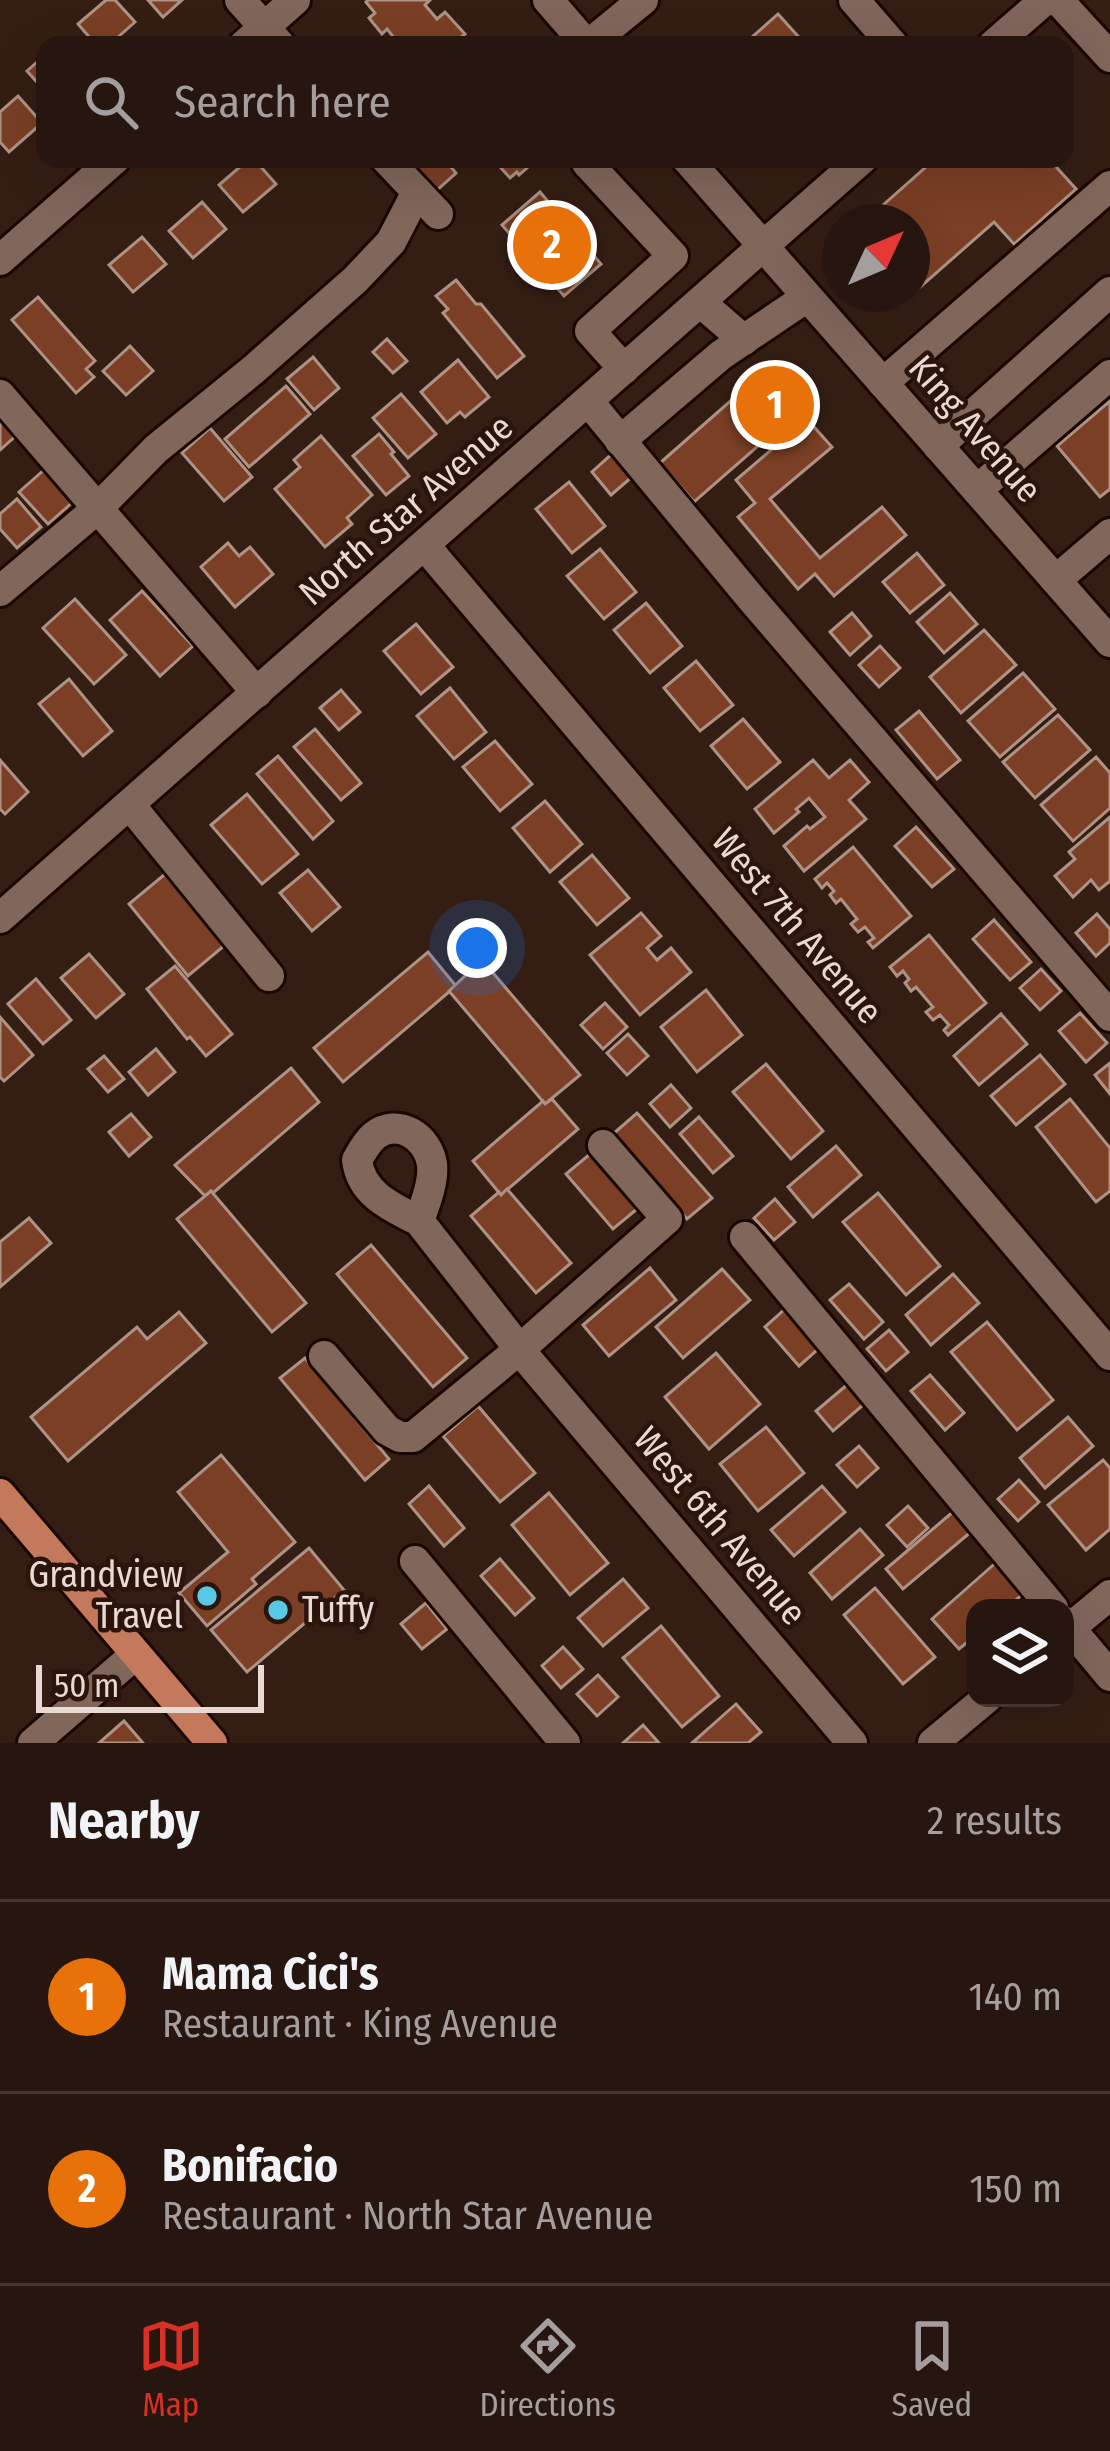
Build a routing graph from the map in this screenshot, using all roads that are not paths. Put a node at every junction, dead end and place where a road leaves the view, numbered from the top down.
1 (240, 0) edge
2 (295, 0) edge
3 (548, 0) edge
4 (643, 0) edge
5 (854, 0) edge
6 (1045, 0) edge
7 (1058, 0) edge
8 (261, 36) edge
9 (265, 36) edge
10 (580, 36) edge
11 (599, 36) edge
12 (885, 36) edge
13 (1003, 36) edge
14 (1110, 57) edge
15 (105, 168) edge
16 (395, 168) edge
17 (592, 168) edge
18 (695, 168) edge
19 (852, 168) edge
20 (1110, 185) edge
21 (763, 246) junction
22 (0, 260) edge
23 (1110, 292) edge
24 (807, 297) junction
25 (700, 302) junction
26 (744, 340) junction
27 (624, 369) junction
28 (1110, 375) edge
29 (883, 383) junction
30 (0, 395) edge
31 (588, 401) junction
32 (620, 441) junction
33 (938, 446) junction
34 (977, 490) junction
35 (98, 508) junction
36 (1110, 535) edge
37 (424, 546) junction
38 (1056, 580) junction
39 (0, 591) edge
40 (1110, 642) edge
41 (257, 693) junction
42 (130, 805) junction
43 (0, 918) edge
44 (269, 976) dead end
45 (1110, 1016) edge
46 (603, 1144) dead end
47 (419, 1221) dead end
48 (746, 1237) dead end
49 (524, 1354) junction
50 (1110, 1355) edge
51 (324, 1356) dead end
52 (0, 1494) edge
53 (415, 1561) dead end
54 (1110, 1595) edge
55 (1043, 1599) edge
56 (1074, 1616) edge
57 (1074, 1635) edge
58 (136, 1654) junction
59 (1110, 1676) edge
60 (976, 1707) edge
61 (34, 1743) edge
62 (212, 1743) edge
63 (565, 1743) edge
64 (852, 1743) edge
65 (933, 1743) edge

1 - 8 street
2 - 9 street
3 - 10 street
4 - 11 street
5 - 12 street
6 - 13 street
7 - 14 street
15 - 22 street
16 - 35 street
17 - 27 street
18 - 21 street, King Avenue
19 - 21 street, North Star Avenue
20 - 29 street
21 - 24 street, King Avenue
21 - 25 street, North Star Avenue
23 - 33 street
24 - 26 street
24 - 29 street, King Avenue
25 - 26 street
25 - 27 street, North Star Avenue
26 - 32 street
27 - 31 street, North Star Avenue
28 - 34 street
29 - 33 street, King Avenue
30 - 35 street
31 - 32 street
31 - 37 street, North Star Avenue
32 - 45 street
33 - 34 street, King Avenue
34 - 38 street, King Avenue
35 - 39 street
35 - 41 street
36 - 38 street
37 - 41 street, North Star Avenue
37 - 50 street, West 7th Avenue
38 - 40 street, King Avenue
41 - 42 street, North Star Avenue
42 - 43 street, North Star Avenue
42 - 44 street
46 - 49 street
47 - 49 street, West 6th Avenue
48 - 55 street
49 - 51 street
49 - 64 street, West 6th Avenue
52 - 58 main road
53 - 63 street
54 - 56 street
57 - 59 street
58 - 61 street
58 - 62 main road
60 - 65 street

